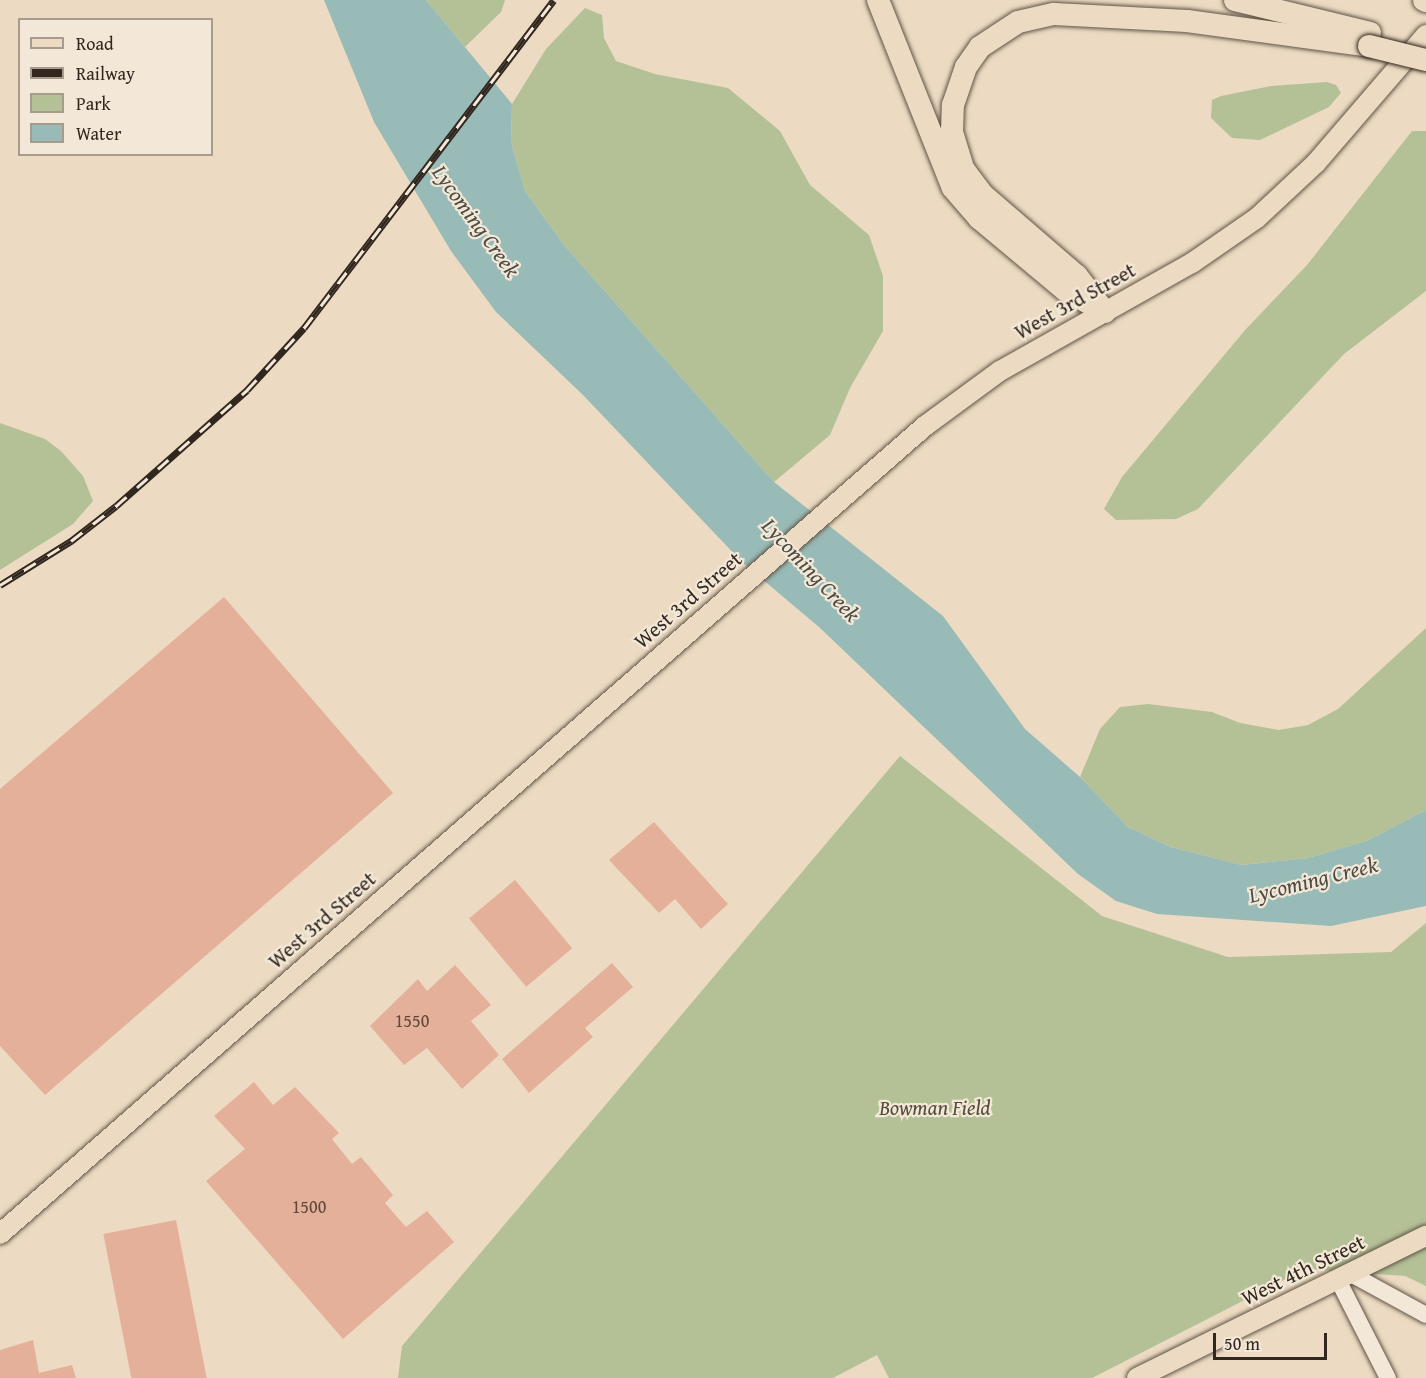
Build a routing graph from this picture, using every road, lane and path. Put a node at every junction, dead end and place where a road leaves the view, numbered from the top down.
1 (878, 0) edge
2 (1235, 0) edge
3 (1426, 35) edge
4 (1374, 41) junction
5 (1426, 47) edge
6 (1426, 60) edge
7 (1105, 312) junction
8 (0, 1234) edge
9 (1426, 1236) edge
10 (1345, 1277) junction
11 (1426, 1315) edge
12 (1137, 1378) edge
13 (1388, 1378) edge

1 - 7 highway
2 - 4 highway
3 - 7 main road, West 3rd Street
4 - 5 highway
4 - 6 highway, bridge
4 - 7 highway
7 - 8 main road, West 3rd Street
9 - 10 main road, West 4th Street
10 - 11 street
10 - 12 main road, West 4th Street
10 - 13 street

